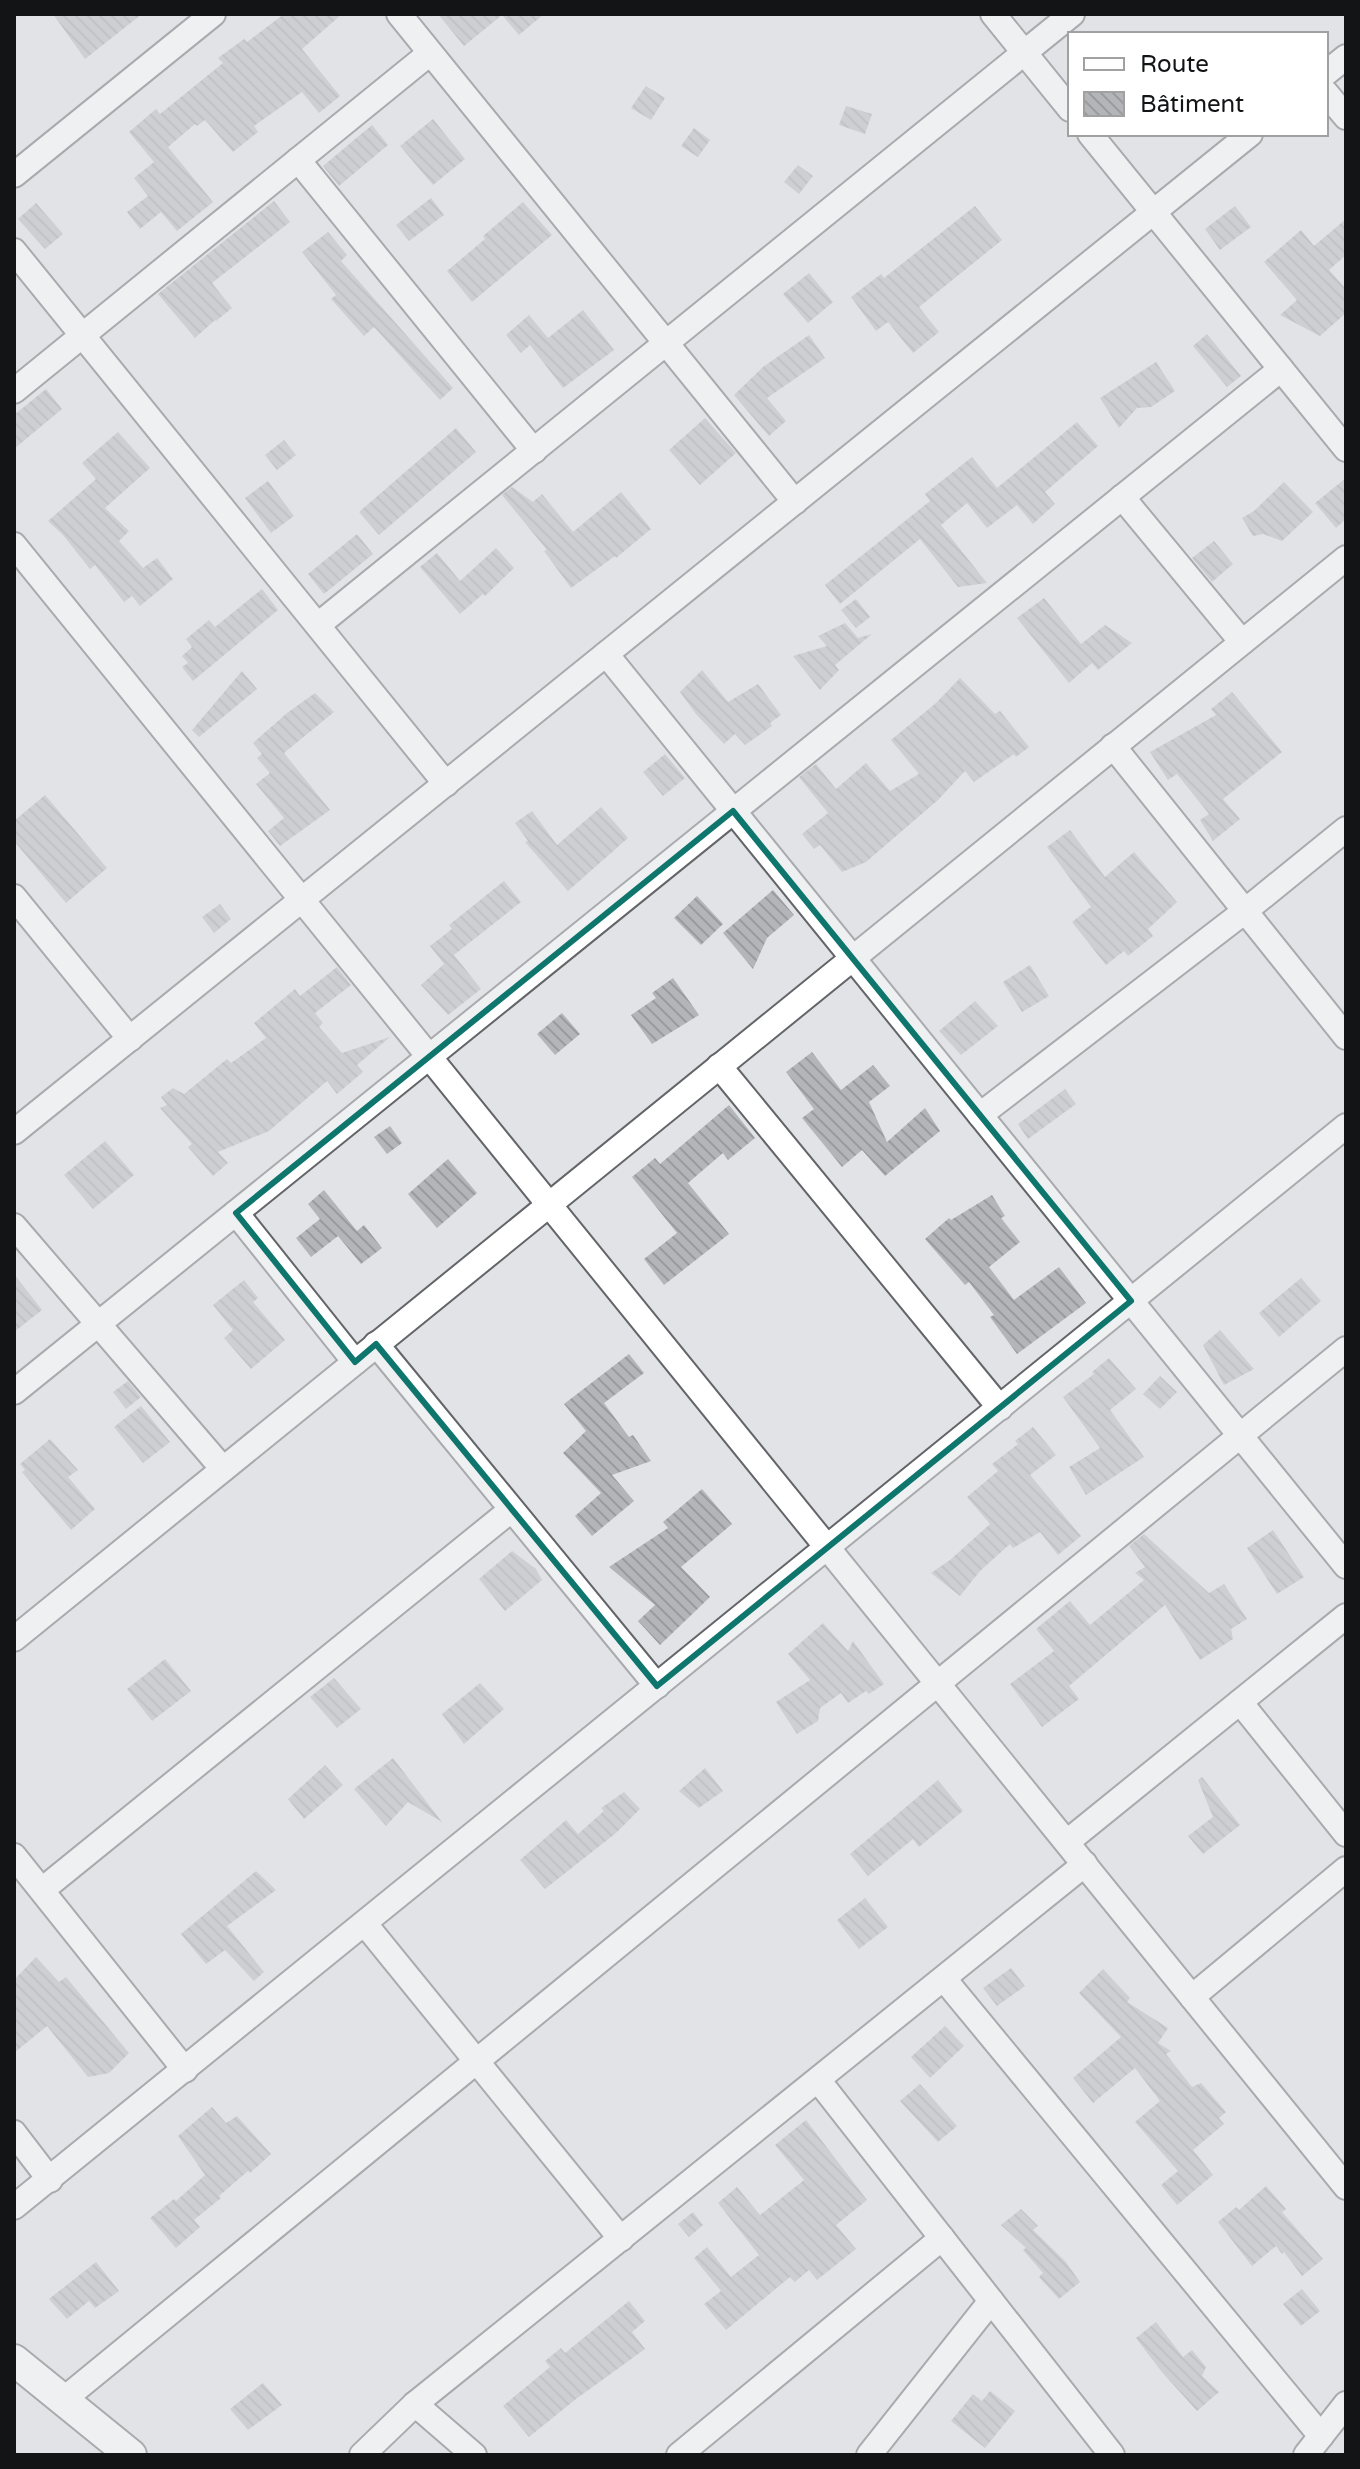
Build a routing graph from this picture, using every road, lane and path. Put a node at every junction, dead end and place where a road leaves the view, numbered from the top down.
1 (213, 14) edge
2 (399, 14) edge
3 (993, 14) edge
4 (1072, 14) edge
5 (1024, 52) junction
6 (430, 53) junction
7 (1346, 57) edge
8 (1328, 71) edge
9 (1328, 95) edge
10 (1068, 107) edge
11 (1346, 117) edge
12 (1092, 136) edge
13 (1248, 136) edge
14 (298, 160) junction
15 (14, 175) edge
16 (1154, 212) junction
17 (14, 251) edge
18 (82, 335) junction
19 (666, 343) junction
20 (1281, 369) junction
21 (14, 391) edge
22 (1346, 449) edge
23 (534, 451) junction
24 (1122, 497) junction
25 (795, 502) junction
26 (14, 545) edge
27 (1346, 558) edge
28 (318, 625) junction
29 (1242, 642) junction
30 (606, 654) junction
31 (1113, 746) junction
32 (446, 784) junction
33 (733, 811) junction
34 (1346, 829) edge
35 (14, 897) edge
36 (302, 900) junction
37 (1245, 911) junction
38 (853, 958) junction
39 (1346, 1037) edge
40 (130, 1039) junction
41 (429, 1056) junction
42 (719, 1066) junction
43 (980, 1115) junction
44 (1346, 1126) edge
45 (14, 1132) edge
46 (549, 1204) junction
47 (236, 1213) junction
48 (14, 1226) edge
49 (1131, 1301) junction
50 (97, 1325) junction
51 (376, 1344) junction
52 (1346, 1349) edge
53 (355, 1362) junction
54 (14, 1392) edge
55 (1000, 1408) junction
56 (1240, 1436) junction
57 (223, 1469) junction
58 (511, 1510) junction
59 (828, 1548) junction
60 (1346, 1566) edge
61 (1346, 1616) edge
62 (14, 1639) edge
63 (937, 1683) junction
64 (657, 1686) junction
65 (1240, 1702) junction
66 (1346, 1834) edge
67 (1067, 1842) junction
68 (14, 1856) edge
69 (1085, 1864) junction
70 (1346, 1869) edge
71 (42, 1890) junction
72 (365, 1924) junction
73 (944, 1979) junction
74 (1192, 1997) junction
75 (475, 2060) junction
76 (185, 2070) junction
77 (818, 2080) junction
78 (14, 2133) edge
79 (50, 2180) junction
80 (1346, 2187) edge
81 (14, 2207) edge
82 (942, 2238) junction
83 (621, 2239) junction
84 (991, 2301) junction
85 (14, 2360) edge
86 (63, 2400) junction
87 (415, 2404) junction
88 (1346, 2404) edge
89 (1313, 2445) edge
90 (1100, 2450) edge
91 (131, 2455) edge
92 (362, 2455) edge
93 (474, 2455) edge
94 (679, 2455) edge
95 (869, 2455) edge

1 - 15 street
2 - 6 street
3 - 5 street
4 - 5 street
5 - 10 street
5 - 19 street
6 - 14 street
6 - 19 street
7 - 8 street
9 - 11 street
12 - 16 street
13 - 16 street
14 - 18 street
14 - 23 street
16 - 20 street
16 - 25 street
17 - 18 street
18 - 21 street
18 - 28 street
19 - 23 street
19 - 25 street
20 - 22 street
20 - 24 street
23 - 28 street
24 - 29 street
24 - 33 street
25 - 30 street
26 - 36 street
27 - 29 street
28 - 32 street
29 - 31 street
30 - 32 street
30 - 33 street
31 - 37 street
31 - 38 street
32 - 36 street
33 - 38 street
33 - 41 street
34 - 37 street
35 - 40 street
36 - 40 street
36 - 41 street
37 - 39 street
37 - 43 street
38 - 42 street
38 - 43 street
40 - 45 street
41 - 46 street
41 - 47 street
42 - 46 street
42 - 55 street
43 - 49 street
44 - 49 street
46 - 51 street
46 - 59 street
47 - 50 street
47 - 53 street
48 - 50 street
49 - 55 street
49 - 56 street
50 - 54 street
50 - 57 street
51 - 53 street
51 - 58 street
52 - 56 street
53 - 57 street
55 - 59 street
56 - 60 street
56 - 63 street
57 - 62 street
58 - 64 street
58 - 71 street
59 - 63 street
59 - 64 street
61 - 65 street
63 - 67 street
63 - 75 street
64 - 72 street
65 - 66 street
65 - 67 street
67 - 69 street
68 - 71 street
69 - 73 street
69 - 74 street
70 - 74 street
71 - 76 street
72 - 75 street
72 - 76 street
73 - 77 street
73 - 89 street
74 - 80 street
75 - 83 street
75 - 86 street
76 - 79 street
77 - 82 street
77 - 83 street
78 - 79 street
79 - 81 street
82 - 84 street
82 - 94 street
83 - 87 street
84 - 90 street
84 - 95 street
85 - 86 street
86 - 91 street
87 - 92 street
87 - 93 street
88 - 89 street

